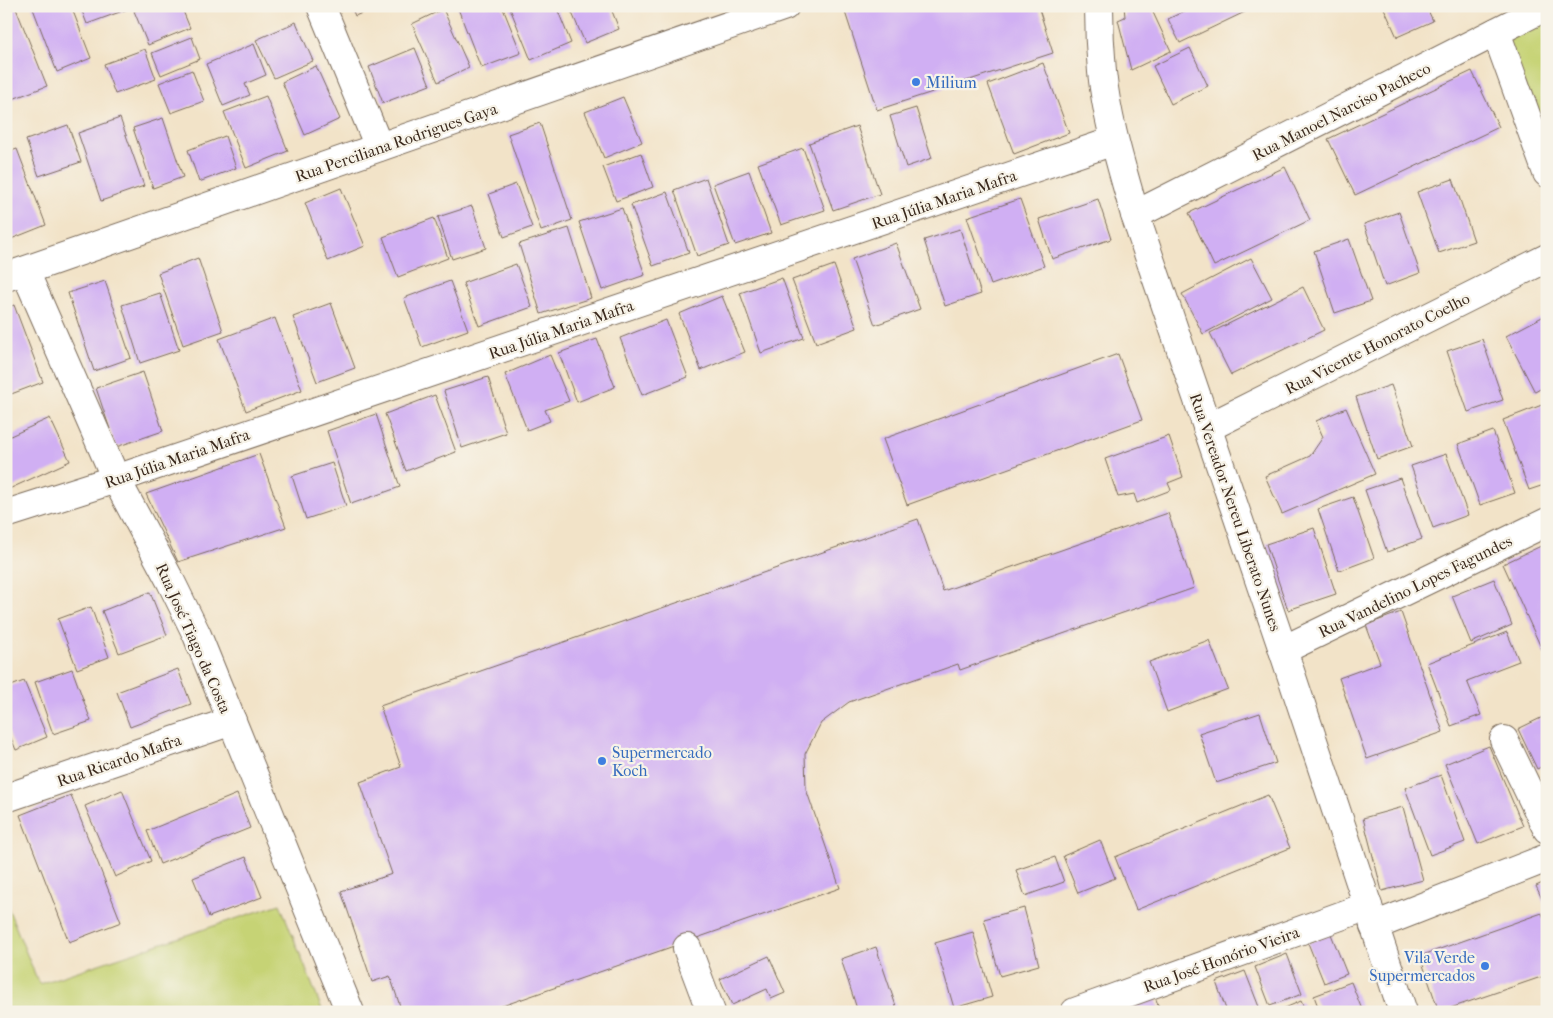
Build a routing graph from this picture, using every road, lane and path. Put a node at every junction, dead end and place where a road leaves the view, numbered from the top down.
1 (321, 6) edge
2 (785, 6) edge
3 (1099, 6) edge
4 (1547, 6) edge
5 (1496, 32) junction
6 (1114, 141) junction
7 (380, 147) junction
8 (1547, 173) edge
9 (1135, 215) junction
10 (1547, 258) edge
11 (16, 274) edge
12 (1207, 428) junction
13 (116, 479) junction
14 (6, 514) edge
15 (1547, 522) edge
16 (1283, 650) junction
17 (232, 721) junction
18 (1504, 740) dead end
19 (6, 798) edge
20 (1547, 829) edge
21 (1547, 858) edge
22 (1371, 916) junction
23 (687, 948) dead end
24 (350, 1012) edge
25 (711, 1012) edge
26 (1075, 1012) edge
27 (1403, 1012) edge

1 - 7 street
2 - 7 street, Rua Perciliana Rodrigues Gaya
3 - 6 street, Rua Vereador Nereu Liberato Nunes
4 - 5 street, Rua Manoel Narciso Pacheco
5 - 8 street
5 - 9 street, Rua Manoel Narciso Pacheco
6 - 9 street, Rua Vereador Nereu Liberato Nunes
6 - 13 street, Rua Júlia Maria Mafra
7 - 11 street, Rua Perciliana Rodrigues Gaya
9 - 12 street, Rua Vereador Nereu Liberato Nunes
10 - 12 street, Rua Vicente Honorato Coelho
11 - 13 street, Rua José Tiago da Costa
12 - 16 street, Rua Vereador Nereu Liberato Nunes
13 - 14 street, Rua Júlia Maria Mafra
13 - 17 street, Rua José Tiago da Costa
15 - 16 street, Rua Vandelino Lopes Fagundes
16 - 22 street, Rua Vereador Nereu Liberato Nunes
17 - 19 street, Rua Ricardo Mafra
17 - 24 street, Rua José Tiago da Costa
18 - 20 street
21 - 22 street, Rua José Honório Vieira
22 - 26 street, Rua José Honório Vieira
22 - 27 street, Rua Vereador Nereu Liberato Nunes
23 - 25 street

